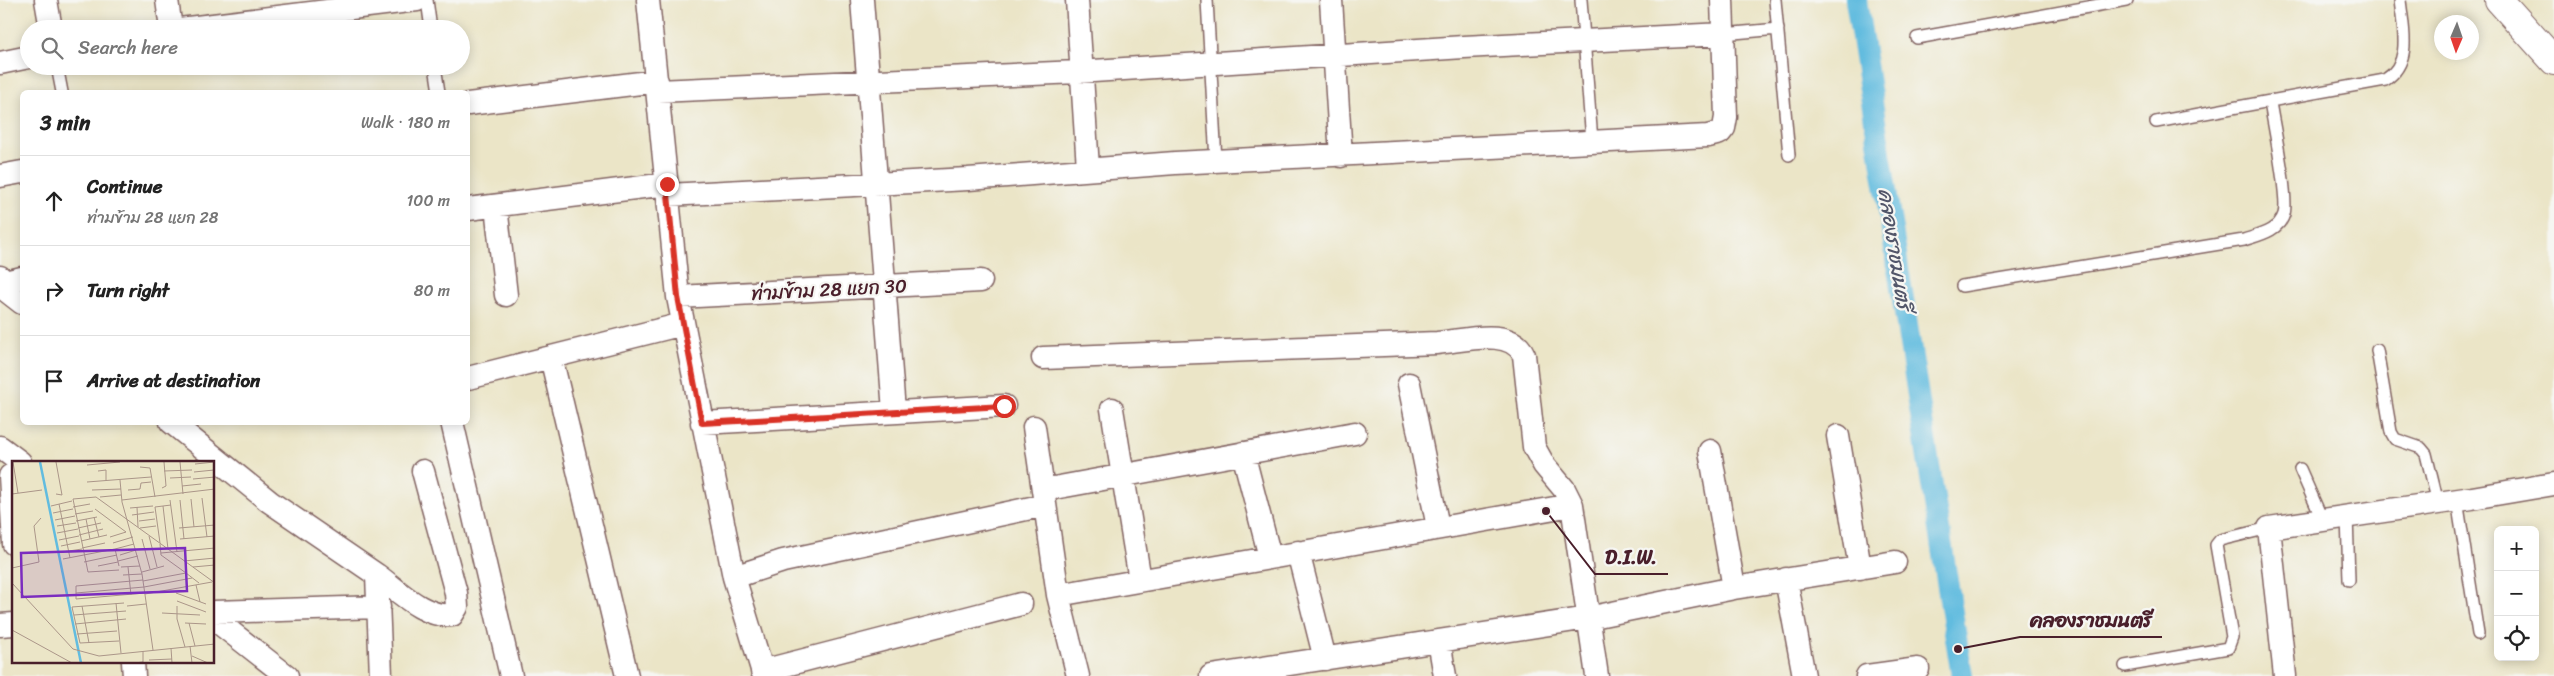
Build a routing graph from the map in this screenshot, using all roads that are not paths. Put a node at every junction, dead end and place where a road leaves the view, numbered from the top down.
1 (46, 0) edge
2 (167, 0) edge
3 (417, 0) edge
4 (427, 0) edge
5 (648, 0) edge
6 (862, 0) edge
7 (1077, 0) edge
8 (1207, 0) edge
9 (1331, 0) edge
10 (1581, 0) edge
11 (1722, 0) edge
12 (1775, 0) edge
13 (2127, 0) edge
14 (2400, 0) edge
15 (2499, 0) edge
16 (385, 2) edge
17 (280, 8) edge
18 (49, 20) edge
19 (170, 20) edge
20 (223, 20) edge
21 (430, 20) edge
22 (1778, 29) junction
23 (1723, 34) junction
24 (1917, 38) dead end
25 (1584, 41) junction
26 (1334, 55) junction
27 (20, 59) edge
28 (2554, 61) edge
29 (0, 63) edge
30 (1209, 63) junction
31 (1081, 72) junction
32 (59, 75) edge
33 (436, 75) edge
34 (867, 81) junction
35 (657, 86) junction
36 (62, 90) edge
37 (439, 90) edge
38 (2270, 102) junction
39 (470, 104) edge
40 (2156, 122) dead end
41 (1592, 141) junction
42 (1789, 155) dead end
43 (1341, 156) junction
44 (1216, 161) junction
45 (1088, 168) junction
46 (20, 172) edge
47 (0, 176) edge
48 (876, 184) junction
49 (667, 190) junction
50 (496, 206) junction
51 (470, 210) edge
52 (981, 281) dead end
53 (6, 285) edge
54 (885, 286) junction
55 (1962, 286) dead end
56 (506, 295) dead end
57 (678, 297) junction
58 (20, 301) edge
59 (683, 324) junction
60 (2377, 350) dead end
61 (551, 357) junction
62 (1043, 358) dead end
63 (470, 377) edge
64 (1409, 384) dead end
65 (1004, 406) dead end
66 (1112, 409) dead end
67 (894, 411) junction
68 (702, 423) junction
69 (175, 425) edge
70 (453, 425) edge
71 (1034, 427) dead end
72 (1355, 433) dead end
73 (1838, 436) dead end
74 (0, 447) edge
75 (1710, 451) dead end
76 (1243, 453) junction
77 (2300, 469) dead end
78 (423, 471) dead end
79 (11, 473) edge
80 (1123, 475) junction
81 (2554, 484) edge
82 (12, 497) edge
83 (1044, 497) junction
84 (2448, 501) junction
85 (1572, 505) junction
86 (2347, 515) junction
87 (2322, 519) junction
88 (1438, 527) junction
89 (2269, 528) junction
90 (1298, 552) junction
91 (1270, 557) junction
92 (1895, 562) dead end
93 (1860, 568) junction
94 (377, 576) junction
95 (734, 577) junction
96 (1140, 580) junction
97 (1786, 580) junction
98 (2349, 580) dead end
99 (1734, 588) junction
100 (1058, 595) junction
101 (1021, 604) dead end
102 (378, 607) junction
103 (215, 612) edge
104 (1588, 618) junction
105 (215, 620) edge
106 (2478, 634) dead end
107 (1439, 641) junction
108 (1320, 665) edge
109 (2125, 666) dead end
110 (265, 668) edge
111 (1918, 669) dead end
112 (763, 673) edge
113 (287, 676) edge
114 (381, 676) edge
115 (511, 676) edge
116 (627, 676) edge
117 (1078, 676) edge
118 (1211, 676) edge
119 (1445, 676) edge
120 (1597, 676) edge
121 (1804, 676) edge
122 (1867, 676) edge
123 (2285, 676) edge

1 - 18 street
2 - 19 street
3 - 16 street
4 - 21 lane
5 - 35 street
6 - 34 street
7 - 31 street
8 - 30 lane
9 - 26 street
10 - 25 lane
11 - 23 street
12 - 22 lane
13 - 24 lane
14 - 38 lane
15 - 28 street
16 - 17 street
17 - 20 street
22 - 23 lane
22 - 42 lane
23 - 25 street
23 - 41 street
25 - 26 street
25 - 41 lane
26 - 30 street
26 - 43 street
27 - 29 street
30 - 31 street
30 - 44 lane
31 - 34 street
31 - 45 street
32 - 36 lane
33 - 37 lane
34 - 35 street
34 - 48 street
35 - 39 street
35 - 49 street
38 - 40 lane
38 - 55 lane
41 - 43 street
43 - 44 street
44 - 45 street
45 - 48 street
46 - 47 street
48 - 49 street
48 - 54 street
49 - 50 street
49 - 57 street
50 - 51 street
50 - 56 street
52 - 54 street, ท่ามข้าม 28 แยก 30
53 - 58 street
54 - 57 street, ท่ามข้าม 28 แยก 30
54 - 67 street
57 - 59 street
59 - 61 street
59 - 68 street
60 - 84 lane
61 - 63 street
61 - 116 street
62 - 85 street
64 - 88 street
65 - 67 street
66 - 80 street
67 - 68 street
68 - 95 street
69 - 94 street
70 - 115 street
71 - 83 street
72 - 76 street
73 - 93 street
74 - 79 street
75 - 99 street
76 - 80 street
76 - 91 street
77 - 87 lane
78 - 94 street
79 - 82 street
80 - 83 street
80 - 96 street
81 - 84 street
83 - 95 street
83 - 100 street
84 - 86 street
84 - 106 lane
85 - 88 street
85 - 104 street
86 - 87 street
86 - 98 lane
87 - 89 street
88 - 90 street
89 - 109 lane
89 - 123 street
90 - 91 street
90 - 108 street
91 - 96 street
92 - 93 street
93 - 97 street
94 - 102 street
95 - 112 street
96 - 100 street
97 - 99 street
97 - 121 street
99 - 104 street
100 - 117 street
101 - 112 street
102 - 103 street
102 - 114 street
104 - 107 street
104 - 120 street
105 - 110 street
107 - 108 street
107 - 119 street
108 - 118 street
110 - 113 street
111 - 122 street

